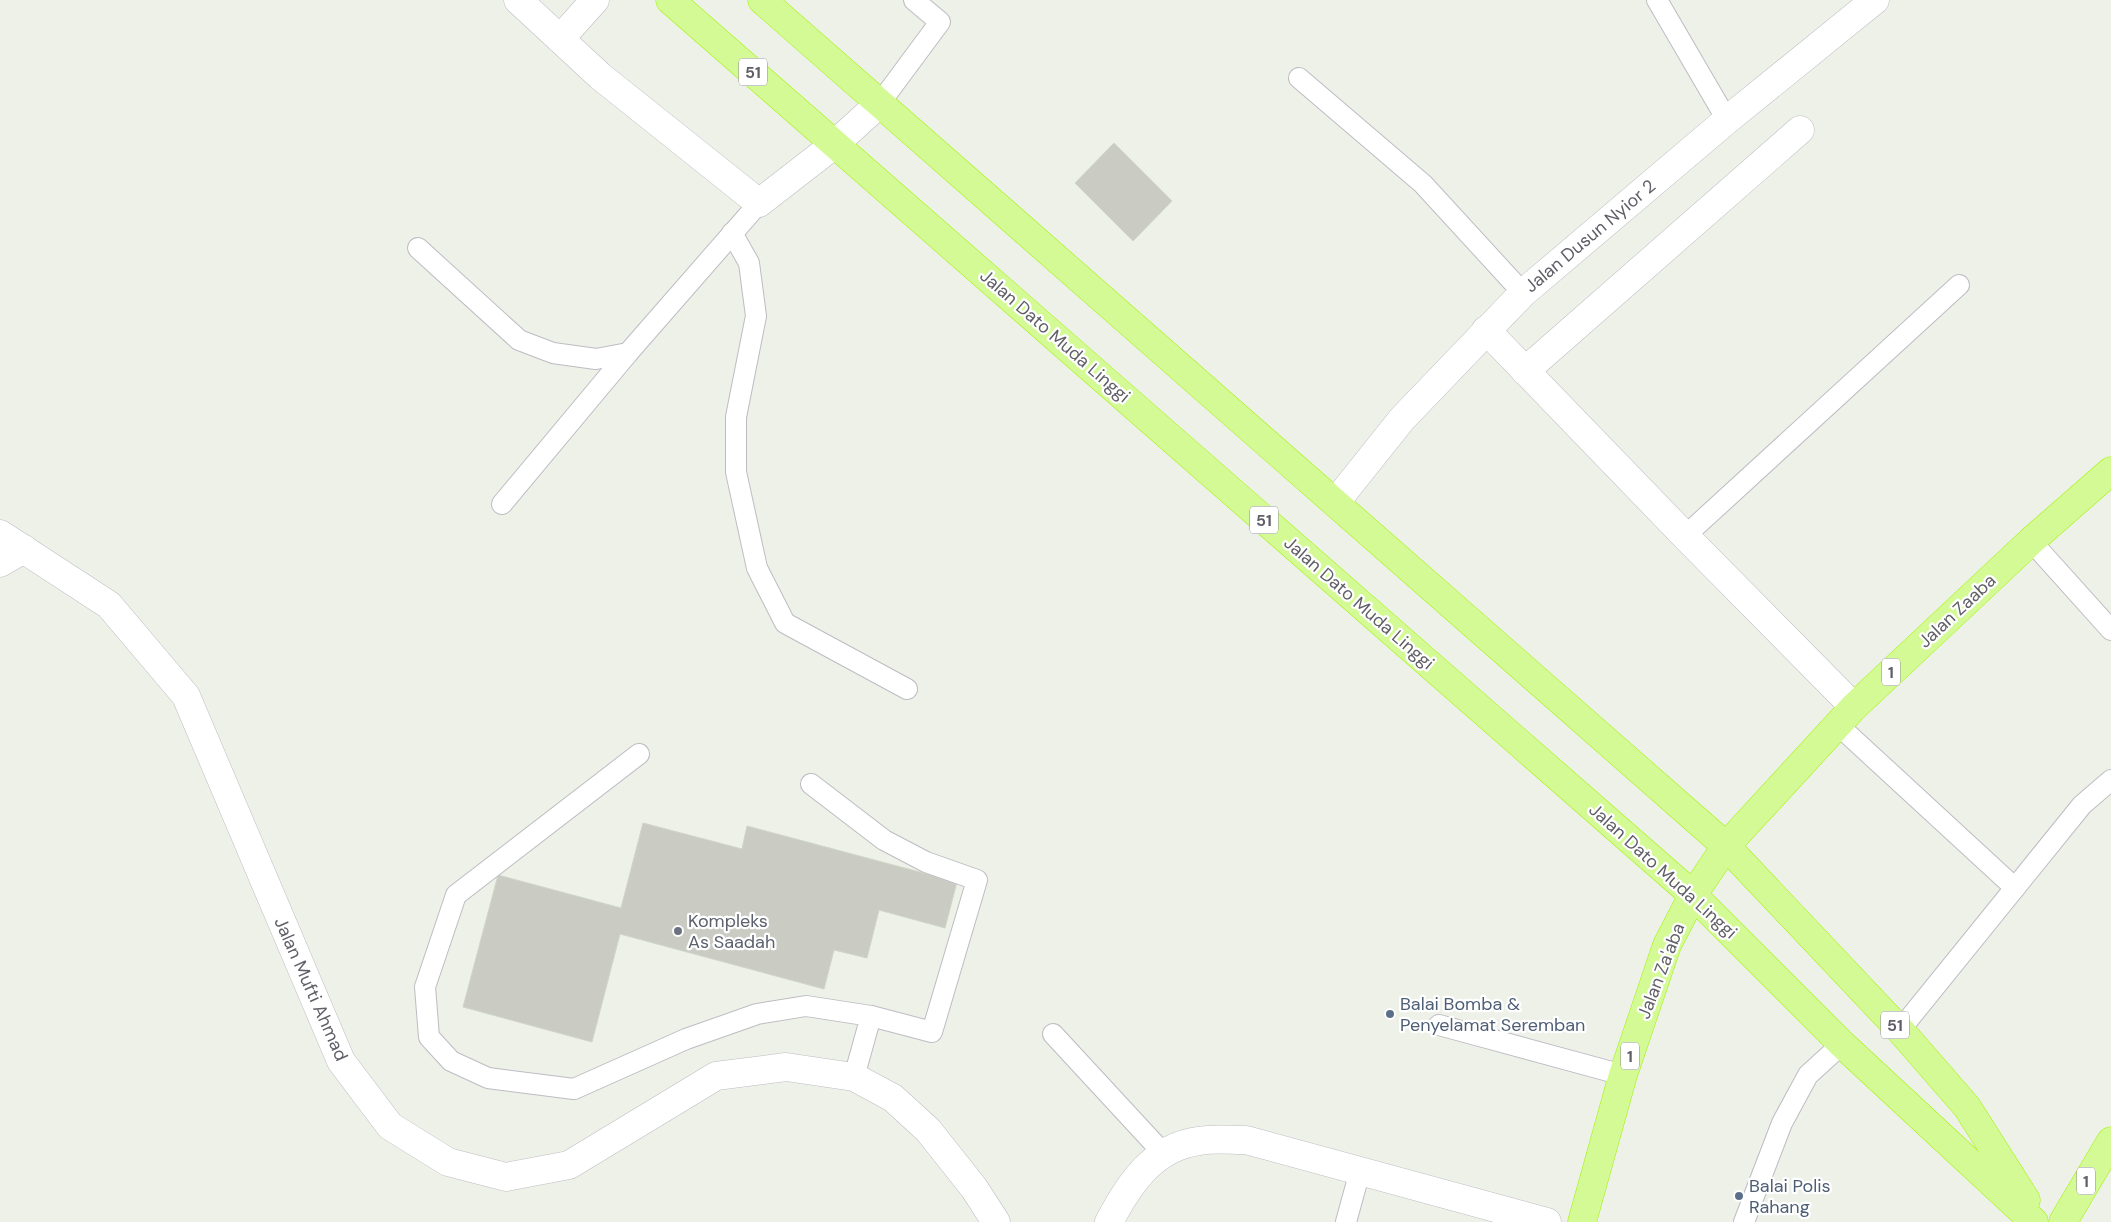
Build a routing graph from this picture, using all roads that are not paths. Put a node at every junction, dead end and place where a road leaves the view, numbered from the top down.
1 (518, 0) edge
2 (595, 0) edge
3 (670, 0) edge
4 (762, 0) edge
5 (914, 0) edge
6 (1658, 0) edge
7 (1875, 0) edge
8 (560, 39) junction
9 (1299, 78) dead end
10 (880, 103) junction
11 (1727, 120) junction
12 (1800, 130) dead end
13 (835, 144) junction
14 (759, 204) junction
15 (732, 233) junction
16 (418, 248) dead end
17 (1959, 285) dead end
18 (1523, 293) junction
19 (1486, 330) junction
20 (628, 353) junction
21 (1526, 371) junction
22 (2111, 471) edge
23 (1335, 503) junction
24 (502, 504) dead end
25 (0, 534) edge
26 (1685, 536) junction
27 (2031, 541) junction
28 (24, 549) junction
29 (0, 564) edge
30 (2111, 630) edge
31 (907, 689) dead end
32 (1846, 716) junction
33 (638, 754) dead end
34 (2111, 780) edge
35 (812, 784) dead end
36 (1726, 846) junction
37 (2015, 888) junction
38 (1693, 895) junction
39 (871, 1016) junction
40 (1439, 1025) dead end
41 (1900, 1030) junction
42 (1053, 1034) dead end
43 (1842, 1044) junction
44 (1623, 1075) junction
45 (854, 1077) junction
46 (2111, 1141) edge
47 (1163, 1153) junction
48 (1360, 1171) junction
49 (1504, 1216) edge
50 (996, 1222) edge
51 (1109, 1222) edge
52 (1346, 1222) edge
53 (1546, 1222) edge
54 (1582, 1222) edge
55 (1744, 1222) edge
56 (2034, 1222) edge
57 (2041, 1222) edge
58 (2063, 1222) edge

1 - 8 street
2 - 8 street
3 - 13 highway, Jalan Dato Muda Linggi / 51
4 - 10 highway, 51
5 - 10 lane
6 - 11 lane
7 - 11 street, Jalan Dusun Nyior 2
8 - 14 street
9 - 18 lane
10 - 13 street
10 - 23 highway, 51
11 - 18 street, Jalan Dusun Nyior 2
12 - 21 street
13 - 14 street
13 - 38 highway, Jalan Dato Muda Linggi / 51
14 - 15 lane
15 - 20 lane
15 - 31 lane
16 - 20 lane
17 - 26 lane
18 - 19 street, Jalan Dusun Nyior 2
19 - 21 street
19 - 23 street, Jalan Dusun Nyior 2
20 - 24 lane
21 - 26 street
22 - 27 highway, Jalan Zaaba / 1
23 - 36 highway, 51
25 - 28 street, Jalan Mufti Ahmad
26 - 32 street
27 - 30 lane
27 - 32 highway, Jalan Zaaba / 1
28 - 29 street
28 - 45 street, Jalan Mufti Ahmad
32 - 36 highway, Jalan Zaaba / 1
32 - 37 lane
33 - 39 lane
34 - 37 lane
35 - 39 lane
36 - 38 highway, Jalan Zaaba / 1
36 - 41 highway, 51
37 - 41 lane
38 - 43 highway, Jalan Dato Muda Linggi / 51
38 - 44 highway, Jalan Za'aba / 1
39 - 45 lane
40 - 44 lane
41 - 57 highway, 51
42 - 47 lane
43 - 55 lane
43 - 56 highway, Jalan Dato Muda Linggi / 51
44 - 54 highway, Jalan Za'aba / 1
45 - 50 street, Jalan Mufti Ahmad
46 - 58 highway, 1
47 - 48 street
47 - 51 street
48 - 49 street
48 - 52 lane
49 - 53 street

